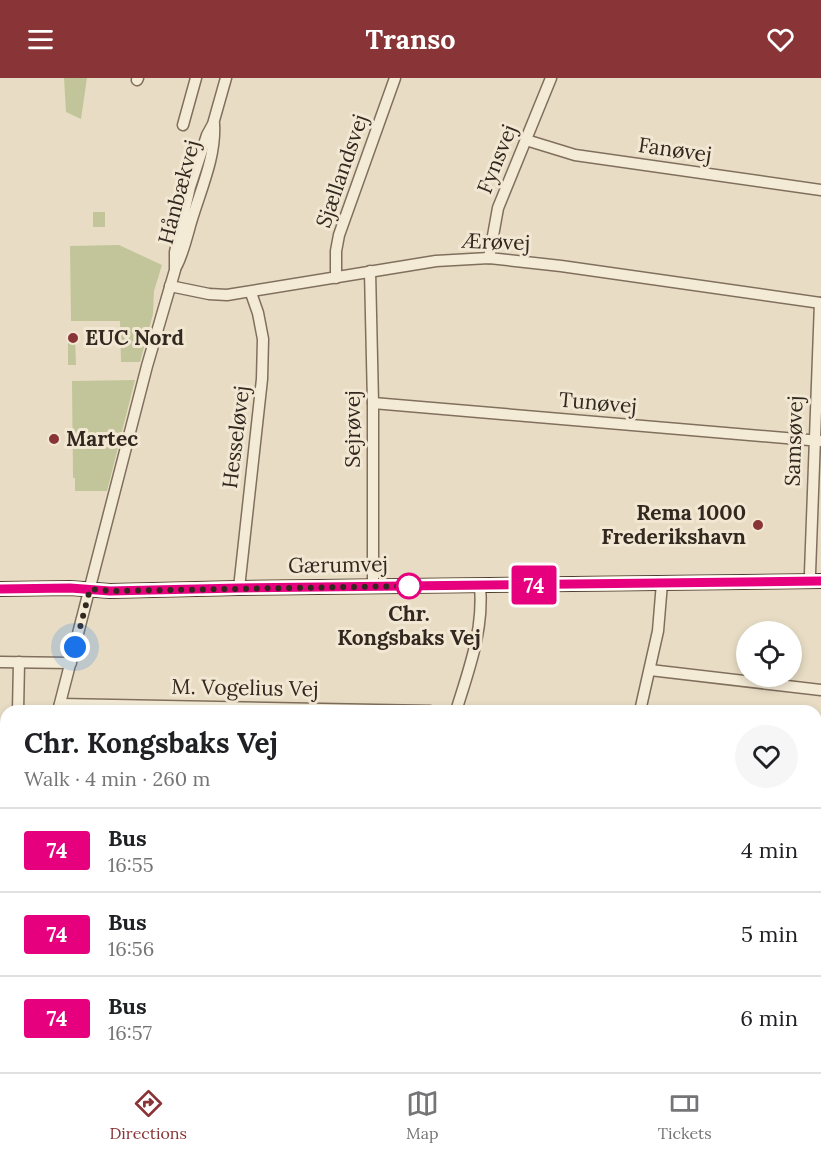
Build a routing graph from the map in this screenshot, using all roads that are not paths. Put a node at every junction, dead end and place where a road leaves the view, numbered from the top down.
1 (196, 78) edge
2 (226, 78) edge
3 (395, 78) edge
4 (551, 78) edge
5 (183, 125) dead end
6 (526, 140) junction
7 (821, 190) edge
8 (489, 258) junction
9 (370, 271) junction
10 (336, 278) junction
11 (170, 286) junction
12 (250, 293) junction
13 (820, 303) edge
14 (373, 404) junction
15 (817, 441) edge
16 (816, 581) edge
17 (662, 583) junction
18 (480, 585) junction
19 (373, 586) junction
20 (239, 588) junction
21 (0, 589) edge
22 (90, 589) junction
23 (0, 662) edge
24 (19, 662) junction
25 (71, 663) junction
26 (650, 670) junction
27 (821, 690) edge
28 (18, 705) edge
29 (60, 705) edge
30 (458, 705) edge
31 (641, 705) edge

1 - 5 street, Hånbækvej
2 - 11 street, Hånbækvej
3 - 10 street, Sjællandsvej
4 - 6 street, Fynsvej
6 - 7 street, Fanøvej
6 - 8 street, Fynsvej
8 - 9 street, Ærøvej
8 - 13 street, Ærøvej
9 - 10 street, Ærøvej
9 - 14 street, Sejrøvej
10 - 12 street, Ærøvej
11 - 12 street, Ærøvej
11 - 22 street, Hånbækvej
12 - 20 street, Hesseløvej
13 - 15 street, Samsøvej
14 - 15 street, Tunøvej
14 - 19 street, Sejrøvej
15 - 16 street, Samsøvej
16 - 17 main road, Gærumvej
17 - 18 main road, Gærumvej
17 - 26 street
18 - 19 main road, Gærumvej
18 - 30 street
19 - 20 main road, Gærumvej
20 - 22 main road, Gærumvej
21 - 22 main road, Gærumvej
22 - 25 street, Hånbækvej
23 - 24 street
24 - 25 street
24 - 28 street
25 - 29 street, Hånbækvej
26 - 27 street
26 - 31 street

